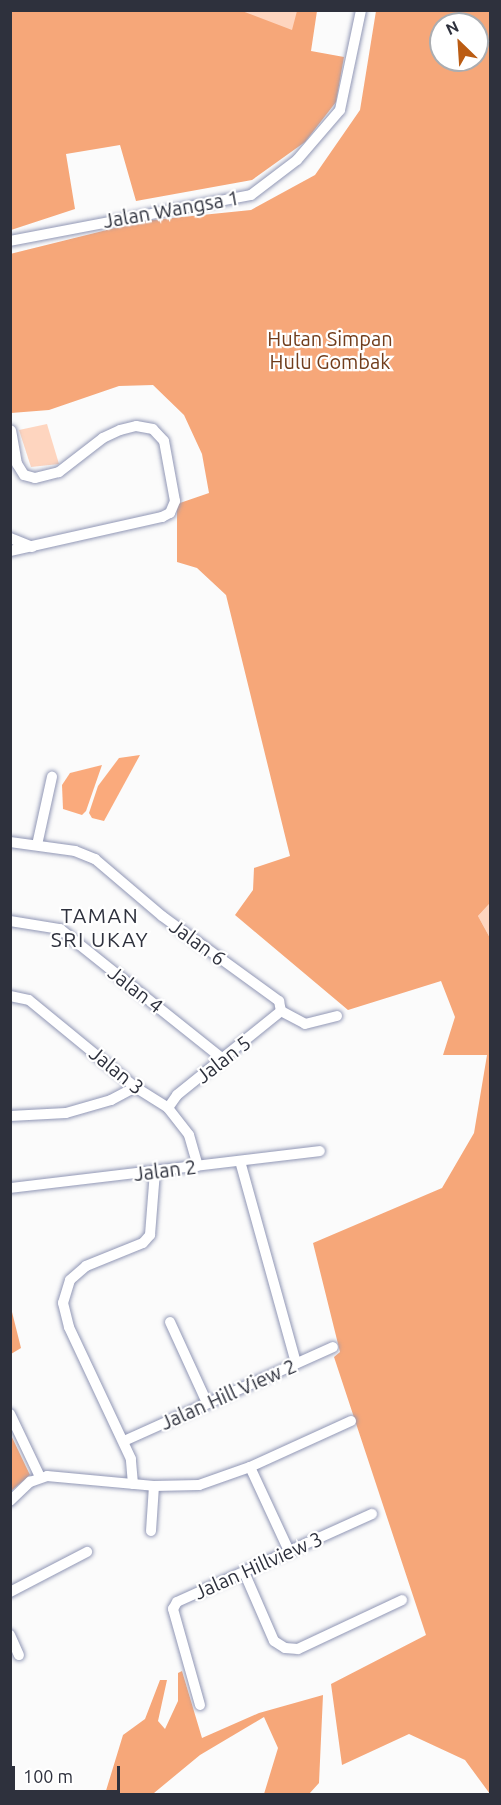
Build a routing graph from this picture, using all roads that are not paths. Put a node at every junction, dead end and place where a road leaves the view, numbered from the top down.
1 (361, 10) edge
2 (10, 241) edge
3 (11, 431) edge
4 (10, 538) edge
5 (32, 547) junction
6 (10, 551) edge
7 (52, 777) dead end
8 (10, 842) edge
9 (37, 845) junction
10 (10, 921) edge
11 (10, 996) edge
12 (281, 1011) junction
13 (337, 1016) dead end
14 (223, 1059) junction
15 (135, 1087) junction
16 (168, 1108) junction
17 (10, 1116) edge
18 (320, 1151) dead end
19 (240, 1161) junction
20 (198, 1166) junction
21 (155, 1172) junction
22 (10, 1188) edge
23 (170, 1322) dead end
24 (333, 1347) dead end
25 (296, 1363) junction
26 (207, 1403) junction
27 (10, 1414) edge
28 (351, 1421) dead end
29 (124, 1441) junction
30 (250, 1467) junction
31 (40, 1477) junction
32 (133, 1485) junction
33 (154, 1486) junction
34 (10, 1501) edge
35 (372, 1514) dead end
36 (151, 1531) dead end
37 (289, 1551) junction
38 (87, 1552) dead end
39 (243, 1572) junction
40 (10, 1592) edge
41 (402, 1600) dead end
42 (10, 1635) edge
43 (19, 1655) dead end
44 (200, 1705) dead end

1 - 2 street, Jalan Wangsa 1
3 - 5 street
4 - 5 street
5 - 6 street
7 - 9 street
8 - 9 street, Jalan 6
9 - 12 street, Jalan 6
10 - 14 street, Jalan 4
11 - 15 street, Jalan 3
12 - 13 street
12 - 14 street, Jalan 5
14 - 16 street, Jalan 5
15 - 16 street, Jalan 3
15 - 17 street
16 - 20 street, Jalan 3
18 - 19 street, Jalan 2
19 - 20 street, Jalan 2
19 - 25 street
20 - 21 street, Jalan 2
21 - 22 street, Jalan 2
21 - 29 street
23 - 26 street
24 - 25 street, Jalan Hill View 2
25 - 26 street, Jalan Hill View 2
26 - 29 street, Jalan Hill View 2
27 - 31 street
28 - 30 street
29 - 32 street
30 - 33 street
30 - 37 street
31 - 32 street
31 - 34 street
32 - 33 street
33 - 36 street
35 - 37 street, Jalan Hillview 3
37 - 39 street, Jalan Hillview 3
38 - 40 street
39 - 41 street
39 - 44 street, Jalan Hillview 3
42 - 43 street

